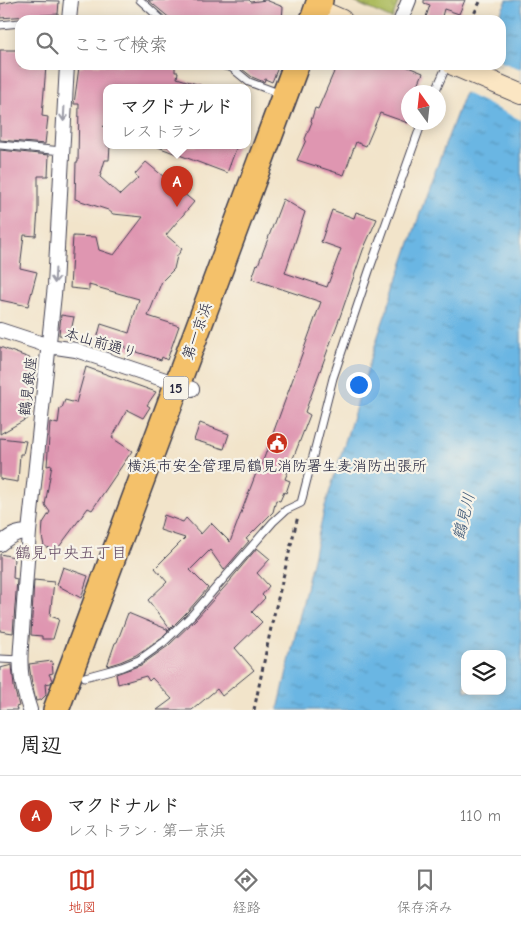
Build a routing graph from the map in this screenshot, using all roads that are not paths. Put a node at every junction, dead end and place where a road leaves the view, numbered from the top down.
1 (71, 0) edge
2 (140, 0) edge
3 (409, 0) edge
4 (70, 15) edge
5 (156, 15) edge
6 (403, 15) edge
7 (15, 24) edge
8 (0, 25) edge
9 (67, 70) edge
10 (234, 70) edge
11 (294, 70) edge
12 (311, 70) edge
13 (450, 70) edge
14 (463, 70) edge
15 (440, 85) edge
16 (521, 94) edge
17 (285, 96) junction
18 (419, 130) edge
19 (0, 145) edge
20 (62, 151) junction
21 (0, 330) edge
22 (49, 346) junction
23 (185, 386) junction
24 (29, 532) junction
25 (0, 544) edge
26 (0, 658) edge
27 (20, 660) junction
28 (85, 677) junction
29 (30, 710) edge
30 (56, 710) edge
31 (73, 710) edge

1 - 4 street
2 - 5 lane
3 - 6 street
7 - 8 lane
9 -> 20 street, 鶴見銀座
10 - 17 lane
11 - 17 highway, 第一京浜 / 15
12 - 23 highway, 第一京浜 / 15
13 - 15 lane
14 - 16 street
17 - 23 highway, 第一京浜 / 15
18 - 28 lane
19 - 20 lane
20 -> 22 street, 鶴見銀座
21 - 22 street, 本山前通り
22 - 23 street, 本山前通り
22 - 24 street, 鶴見銀座
23 - 28 highway, 第一京浜 / 15
23 - 30 highway, 第一京浜 / 15
24 - 25 street
24 - 27 street, 鶴見銀座
26 - 27 lane
27 - 29 street, 鶴見銀座
28 - 31 highway, 第一京浜 / 15

